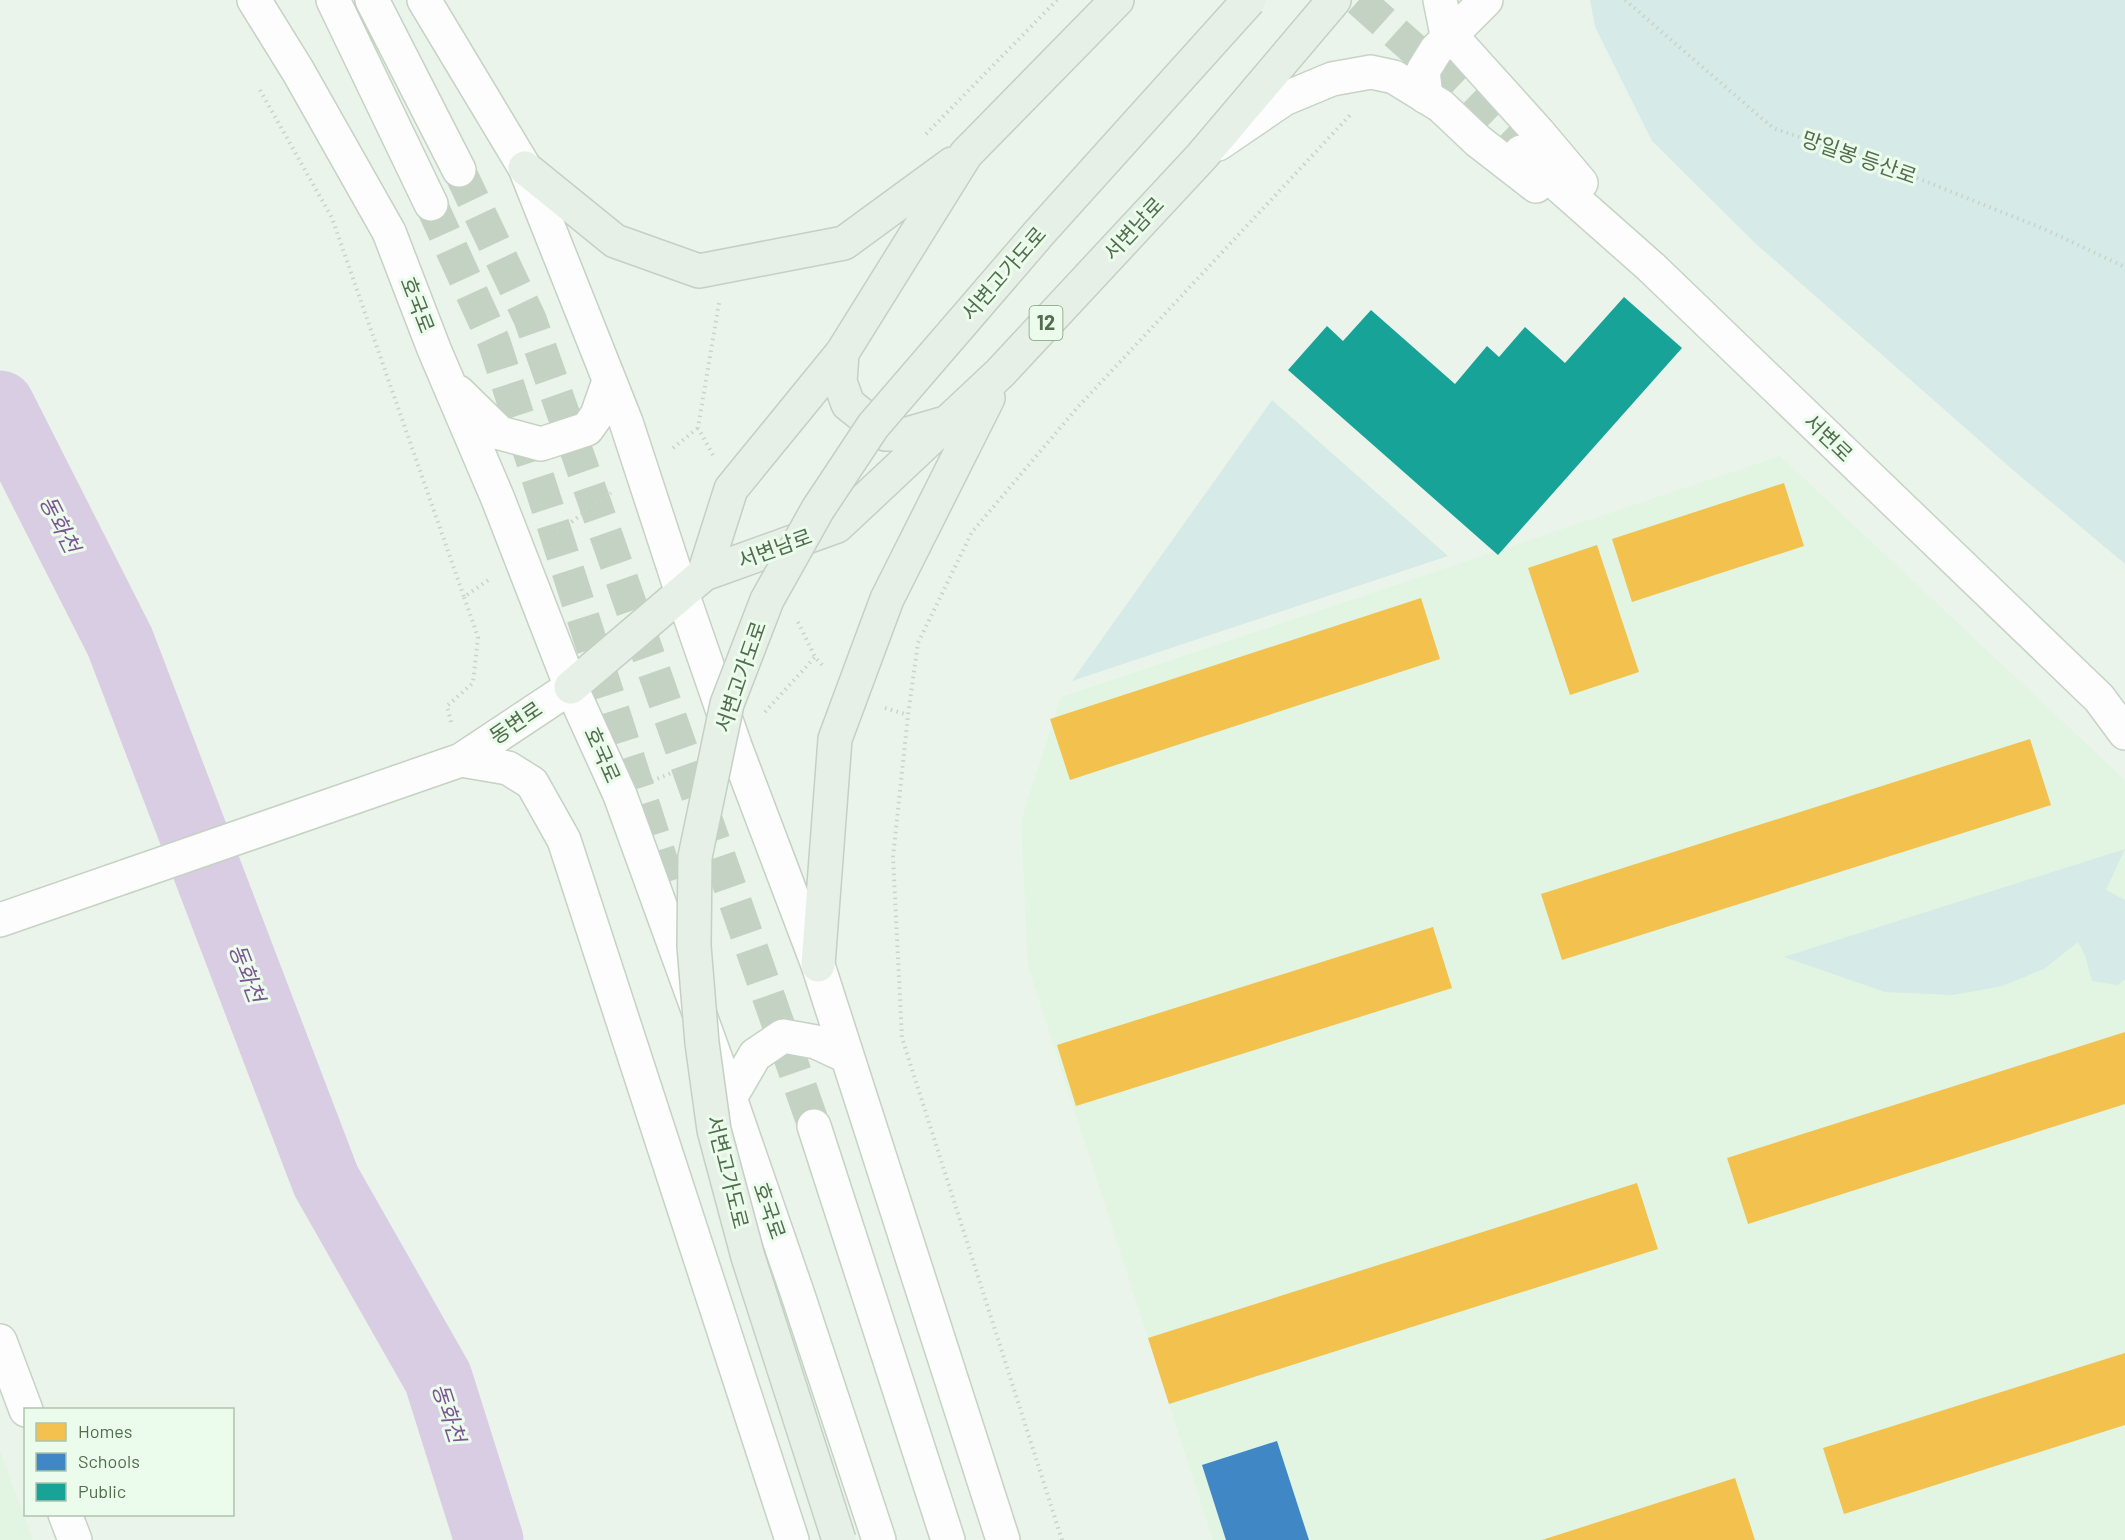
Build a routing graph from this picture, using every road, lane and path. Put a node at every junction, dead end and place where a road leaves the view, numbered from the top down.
1 (254, 0) edge
2 (333, 0) edge
3 (372, 0) edge
4 (424, 0) edge
5 (1117, 0) edge
6 (1249, 0) edge
7 (1334, 0) edge
8 (1440, 0) edge
9 (1486, 0) edge
10 (1625, 0) edge
11 (1451, 34) junction
12 (1426, 97) junction
13 (1359, 106) dead end
14 (1521, 152) tunnel mouth
15 (966, 154) junction
16 (1202, 156) junction
17 (525, 168) junction
18 (459, 170) tunnel mouth
19 (430, 204) tunnel mouth
20 (1651, 267) junction
21 (2125, 267) edge
22 (842, 353) junction
23 (1000, 373) junction
24 (609, 381) junction
25 (448, 383) junction
26 (950, 422) junction
27 (693, 584) junction
28 (572, 687) junction
29 (2112, 698) edge
30 (2125, 733) edge
31 (461, 760) junction
32 (0, 920) edge
33 (818, 965) junction
34 (846, 1056) junction
35 (730, 1098) junction
36 (814, 1126) tunnel mouth
37 (0, 1341) edge
38 (25, 1408) edge
39 (65, 1516) edge
40 (75, 1540) edge
41 (792, 1540) edge
42 (839, 1540) edge
43 (879, 1540) edge
44 (948, 1540) edge
45 (1003, 1540) edge
46 (1062, 1540) edge

1 - 25 main road, 호국로
2 - 19 main road
3 - 18 main road
4 - 17 main road
5 - 15 highway, 서변남로
6 - 42 highway, 서변고가도로, bridge
7 - 16 highway, 서변남로 / 12
8 - 11 main road
9 - 11 main road
10 - 21 path, 망일봉 등산로
11 - 12 main road
11 - 20 main road
12 - 16 main road
12 - 20 main road
13 - 46 path
14 - 20 main road, 서변로
15 - 17 highway
15 - 22 highway, 서변남로
16 - 23 highway, 서변남로 / 12
17 - 24 main road
20 - 29 main road, 서변로
22 - 26 highway
22 - 27 highway, 서변남로
23 - 26 highway, 서변남로 / 12
23 - 33 highway
24 - 25 main road
24 - 27 main road
25 - 28 main road, 호국로
26 - 27 highway, 서변남로 / 12
27 - 28 highway
27 - 33 main road
28 - 31 main road, 동변로
28 - 35 main road, 호국로
29 - 30 main road, 서변로
31 - 32 main road
31 - 41 main road
33 - 34 main road
34 - 35 main road
34 - 45 main road
35 - 43 main road, 호국로
36 - 44 main road
37 - 38 main road
39 - 40 main road

